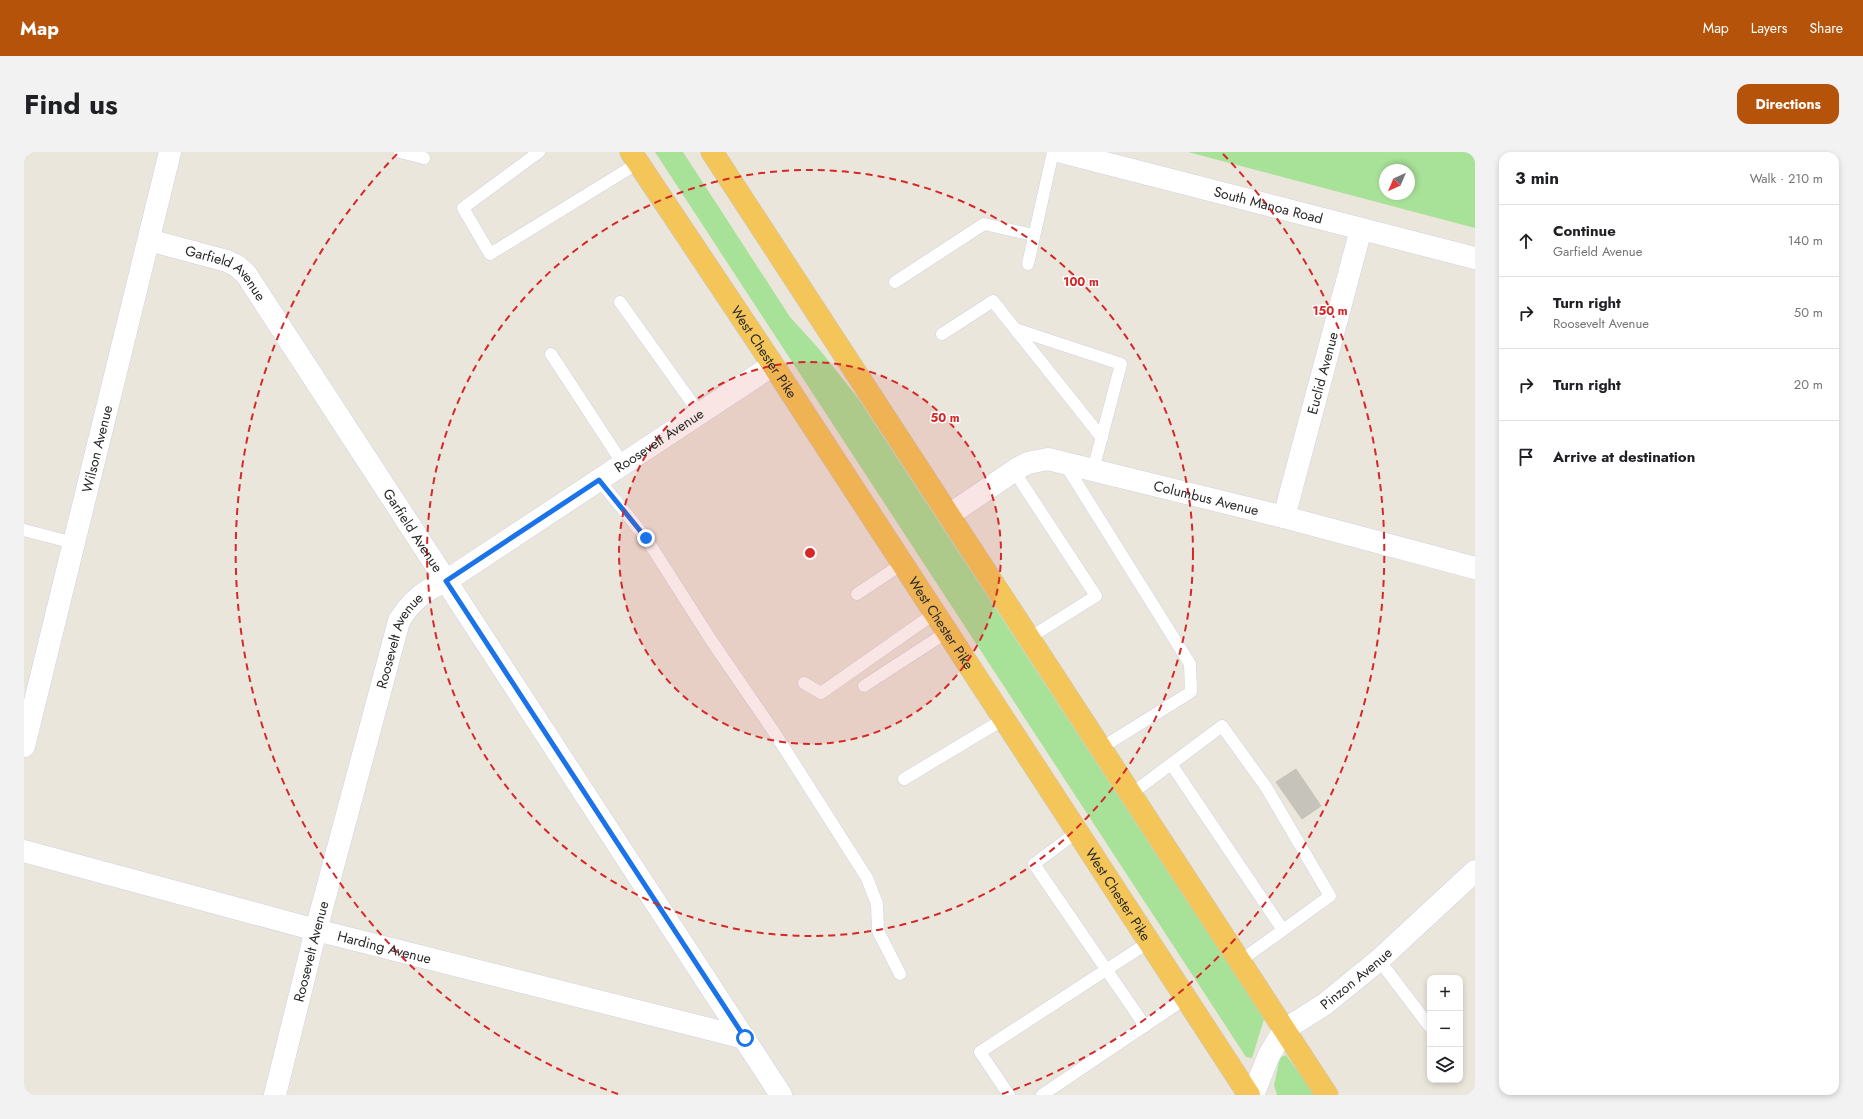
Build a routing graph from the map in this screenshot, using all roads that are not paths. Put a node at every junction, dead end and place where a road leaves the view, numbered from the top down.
1 (170, 152) edge
2 (400, 152) edge
3 (539, 152) edge
4 (712, 152) edge
5 (727, 152) edge
6 (1053, 152) edge
7 (1062, 152) edge
8 (424, 158) dead end
9 (634, 158) edge
10 (729, 178) junction
11 (1361, 229) junction
12 (1033, 236) junction
13 (149, 240) junction
14 (1475, 258) edge
15 (1028, 264) dead end
16 (895, 282) dead end
17 (620, 302) dead end
18 (1015, 329) junction
19 (942, 334) dead end
20 (551, 354) dead end
21 (773, 366) junction
22 (700, 414) junction
23 (1102, 438) junction
24 (624, 464) junction
25 (1065, 464) junction
26 (1093, 470) junction
27 (1014, 471) junction
28 (599, 480) junction
29 (949, 516) junction
30 (1284, 517) junction
31 (24, 530) edge
32 (74, 543) junction
33 (902, 564) junction
34 (1475, 568) edge
35 (446, 581) junction
36 (857, 594) dead end
37 (935, 613) junction
38 (947, 632) junction
39 (1029, 638) junction
40 (804, 683) dead end
41 (864, 686) dead end
42 (1004, 719) junction
43 (24, 746) edge
44 (1102, 748) junction
45 (1171, 764) junction
46 (904, 779) dead end
47 (1131, 794) junction
48 (1077, 832) junction
49 (24, 851) edge
50 (1475, 871) edge
51 (316, 930) junction
52 (1283, 930) junction
53 (1149, 942) junction
54 (1379, 960) junction
55 (1240, 961) junction
56 (1108, 969) junction
57 (900, 974) dead end
58 (1186, 998) junction
59 (1427, 1023) edge
60 (1145, 1026) junction
61 (1284, 1030) junction
62 (745, 1038) junction
63 (274, 1095) edge
64 (781, 1095) edge
65 (1010, 1095) edge
66 (1042, 1095) edge
67 (1249, 1095) edge
68 (1253, 1095) edge
69 (1327, 1095) edge

1 - 13 street, Wilson Avenue
2 - 8 lane
3 - 9 lane
4 - 10 highway
5 - 10 highway
6 - 12 lane
7 - 11 street, South Manoa Road
9 - 21 highway, West Chester Pike
10 - 29 highway
11 - 14 street, South Manoa Road
11 - 30 street, Euclid Avenue
12 - 15 lane
12 - 16 lane
13 - 32 street, Wilson Avenue
13 - 35 street, Garfield Avenue
17 - 22 lane
18 - 19 lane
18 - 23 lane
18 - 23 lane
20 - 24 lane
21 - 22 street, Roosevelt Avenue
21 - 33 highway, West Chester Pike
22 - 24 street, Roosevelt Avenue
23 - 26 lane
24 - 28 street, Roosevelt Avenue
25 - 26 street, Columbus Avenue
25 - 27 street, Columbus Avenue
25 - 44 lane
26 - 30 street, Columbus Avenue
27 - 29 street, Columbus Avenue
27 - 39 lane
28 - 35 street, Roosevelt Avenue
28 - 57 lane
29 - 39 highway
30 - 34 street, Columbus Avenue
31 - 32 lane
32 - 43 street, Wilson Avenue
33 - 36 lane
33 - 37 highway, West Chester Pike
35 - 51 street, Roosevelt Avenue
35 - 62 street, Garfield Avenue
37 - 38 highway, West Chester Pike
37 - 40 lane
38 - 41 lane
38 - 42 highway, West Chester Pike
39 - 44 highway
42 - 46 lane
42 - 48 highway, West Chester Pike
44 - 47 highway
45 - 47 lane
45 - 52 lane
45 - 52 lane
47 - 55 highway
48 - 53 highway, West Chester Pike
48 - 56 lane
49 - 51 street, Harding Avenue
50 - 54 street, Pinzon Avenue
51 - 62 street, Harding Avenue
51 - 63 street, Roosevelt Avenue
52 - 55 lane
53 - 56 lane
53 - 58 highway, West Chester Pike
54 - 59 lane
54 - 61 street, Pinzon Avenue
55 - 61 highway
56 - 60 lane
56 - 65 lane
58 - 60 lane
58 - 67 highway, West Chester Pike
60 - 66 lane
61 - 68 street, Pinzon Avenue
61 - 69 highway
62 - 64 street, Garfield Avenue

